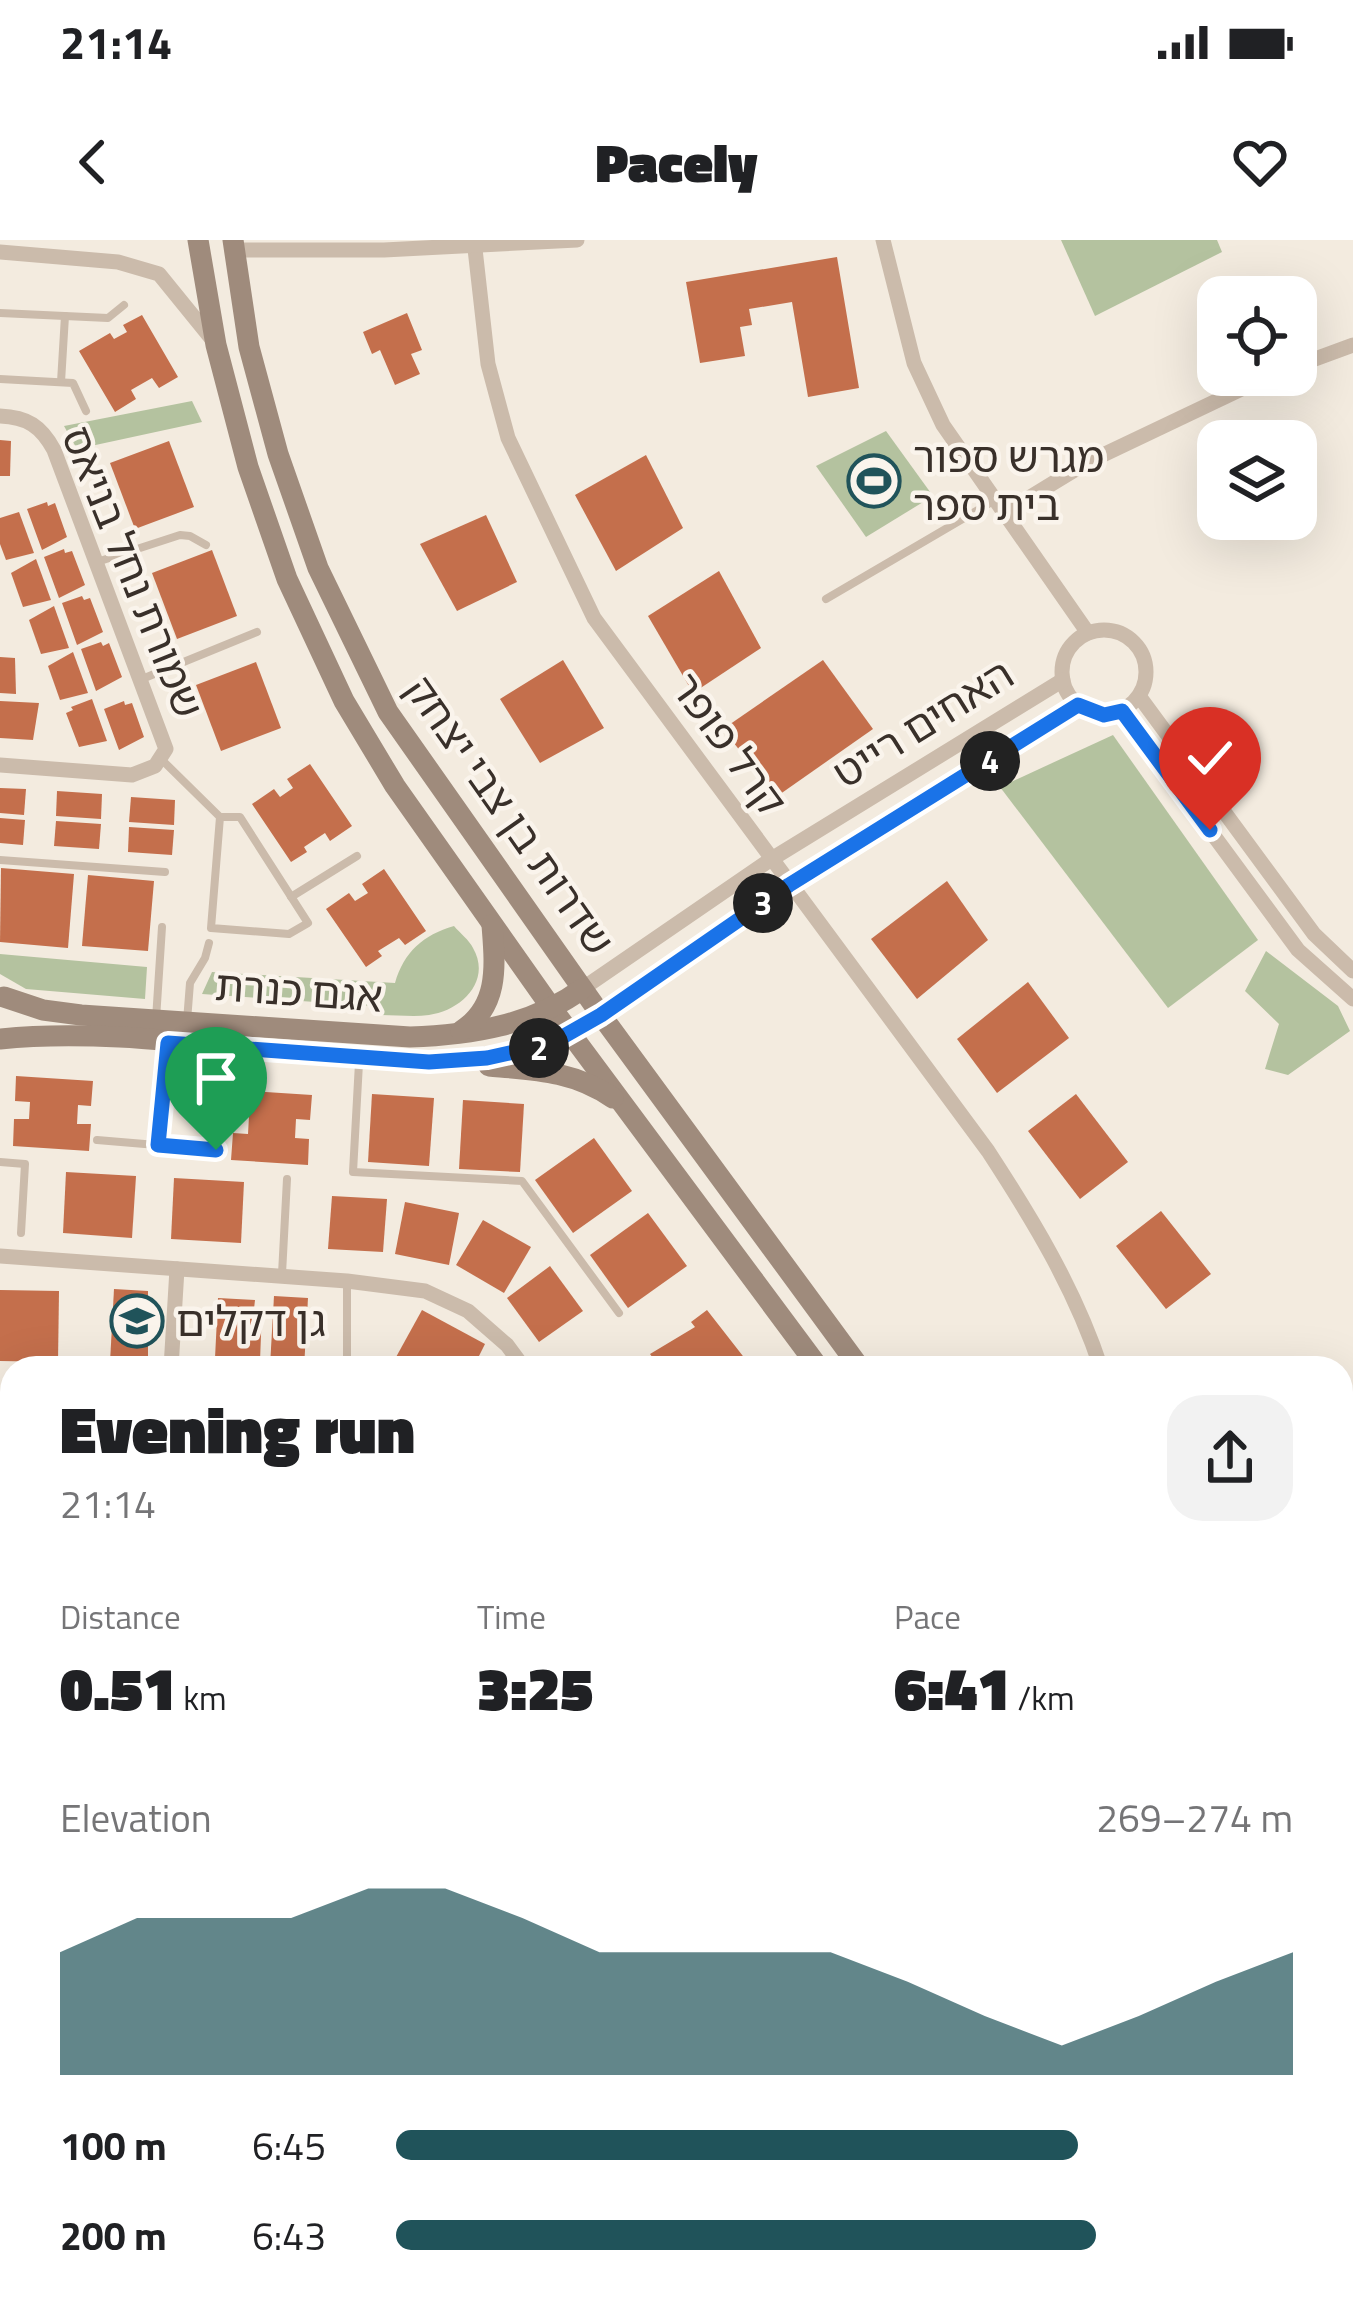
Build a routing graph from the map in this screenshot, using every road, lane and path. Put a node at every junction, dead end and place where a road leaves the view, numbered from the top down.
1 (198, 240) edge
2 (577, 240) edge
3 (883, 240) edge
4 (475, 243) edge
5 (233, 245) edge
6 (0, 252) edge
7 (124, 304) dead end
8 (0, 313) edge
9 (65, 316) junction
10 (216, 345) junction
11 (1353, 345) edge
12 (1317, 358) edge
13 (0, 379) edge
14 (62, 382) junction
15 (1225, 396) edge
16 (86, 411) dead end
17 (0, 416) edge
18 (1000, 507) junction
19 (206, 545) dead end
20 (97, 562) junction
21 (826, 599) dead end
22 (257, 632) dead end
23 (1088, 633) junction
24 (142, 679) junction
25 (1063, 680) junction
26 (1139, 696) junction
27 (1078, 705) junction
28 (1122, 711) junction
29 (162, 760) junction
30 (0, 765) edge
31 (220, 817) junction
32 (357, 856) dead end
33 (0, 860) edge
34 (770, 860) junction
35 (165, 872) dead end
36 (789, 885) junction
37 (291, 897) junction
38 (492, 924) junction
39 (162, 928) dead end
40 (208, 943) dead end
41 (1353, 970) edge
42 (582, 989) junction
43 (2, 995) edge
44 (1353, 999) edge
45 (553, 1010) junction
46 (601, 1015) junction
47 (155, 1021) junction
48 (187, 1023) junction
49 (457, 1034) junction
50 (572, 1034) junction
51 (0, 1038) edge
52 (168, 1043) junction
53 (359, 1058) junction
54 (429, 1062) junction
55 (626, 1107) junction
56 (97, 1140) dead end
57 (158, 1145) junction
58 (216, 1150) dead end
59 (0, 1162) edge
60 (287, 1179) dead end
61 (21, 1233) dead end
62 (0, 1256) edge
63 (177, 1269) junction
64 (282, 1276) junction
65 (347, 1281) junction
66 (620, 1312) dead end
67 (172, 1356) edge
68 (347, 1356) edge
69 (513, 1356) edge
70 (810, 1356) edge
71 (851, 1356) edge
72 (1096, 1356) edge

1 - 10 main road, שדרות בן צבי יצחק
2 - 4 street
3 - 18 street
4 - 5 street
4 - 34 street, קרל פופר
5 - 42 main road, שדרות בן צבי יצחק
6 - 10 street
7 - 9 lane
8 - 9 lane
9 - 14 lane
10 - 38 main road, שדרות בן צבי יצחק
11 - 12 street
13 - 14 lane
14 - 16 lane
15 - 18 street
17 - 20 street, שמורת נחל בניאס
18 - 21 lane
18 - 23 street
19 - 20 lane
20 - 24 street, שמורת נחל בניאס
22 - 24 lane
23 - 25 street
23 - 26 street
24 - 29 street, שמורת נחל בניאס
25 - 27 street
25 - 34 street, האחים רייט
26 - 28 street
26 - 41 street
27 - 28 street
27 - 36 street, האחים רייט
28 - 44 street
29 - 30 street, שמורת נחל בניאס
29 - 31 lane
31 - 37 lane
31 - 37 lane
32 - 37 lane
33 - 35 lane
34 - 36 street, קרל פופר
34 - 42 street, האחים רייט
36 - 46 street, האחים רייט
36 - 72 street, קרל פופר
38 - 45 main road, שדרות בן צבי יצחק
38 - 49 main road
39 - 47 lane
40 - 48 lane
42 - 45 main road, אגם כנרת
42 - 46 main road, שדרות בן צבי יצחק
43 - 47 main road, אגם כנרת
43 - 51 main road
45 - 49 main road, אגם כנרת
45 - 50 main road, שדרות בן צבי יצחק
46 - 50 main road, אגם כנרת
46 - 71 main road, שדרות בן צבי יצחק
47 - 48 main road, אגם כנרת
48 - 49 main road, אגם כנרת
50 - 54 main road, אגם כנרת
50 - 55 main road, שדרות בן צבי יצחק
51 - 52 main road, אגם כנרת
52 - 53 main road, אגם כנרת
52 - 57 lane
53 - 54 main road, אגם כנרת
53 - 66 lane
54 - 55 main road
55 - 70 main road, שדרות בן צבי יצחק
56 - 57 lane
57 - 58 lane
59 - 61 lane
60 - 64 lane
62 - 63 street
63 - 64 street
63 - 67 street
64 - 65 street
65 - 68 lane
65 - 69 street

